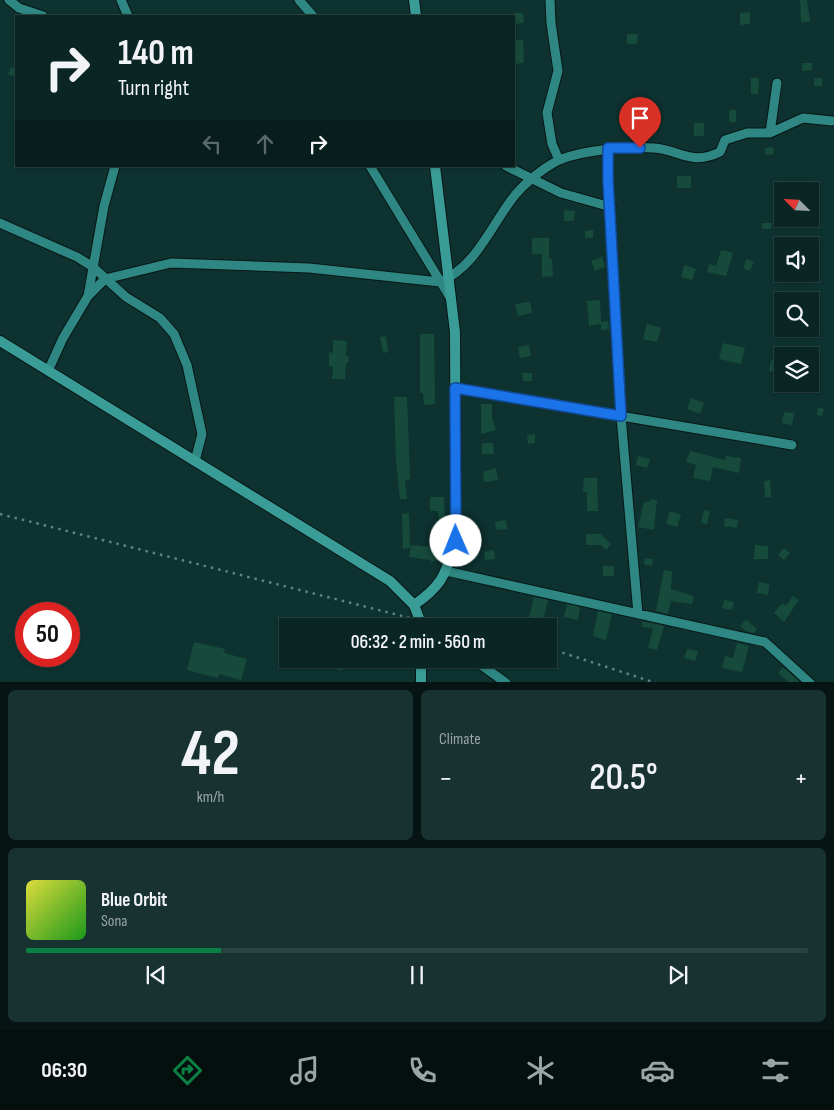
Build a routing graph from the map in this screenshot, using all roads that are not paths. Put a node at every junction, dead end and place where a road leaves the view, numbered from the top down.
1 (9, 0) edge
2 (120, 0) edge
3 (300, 0) edge
4 (414, 0) edge
5 (550, 0) edge
6 (127, 13) edge
7 (39, 15) edge
8 (312, 15) edge
9 (416, 15) edge
10 (777, 83) dead end
11 (832, 121) dead end
12 (770, 133) junction
13 (608, 148) junction
14 (560, 160) junction
15 (115, 167) edge
16 (371, 167) edge
17 (435, 167) edge
18 (508, 167) edge
19 (534, 178) junction
20 (611, 207) junction
21 (0, 222) edge
22 (93, 267) junction
23 (105, 279) junction
24 (444, 280) junction
25 (88, 296) junction
26 (0, 341) edge
27 (48, 371) junction
28 (455, 388) junction
29 (621, 416) junction
30 (792, 446) dead end
31 (195, 461) junction
32 (446, 571) junction
33 (414, 605) junction
34 (638, 614) junction
35 (420, 618) edge
36 (422, 668) edge
37 (486, 668) edge
38 (421, 682) edge
39 (506, 682) edge
40 (810, 682) edge

1 - 7 street
2 - 6 street
3 - 8 street
4 - 9 main road
5 - 14 street
10 - 12 street
11 - 12 street
12 - 13 street
13 - 14 street
13 - 20 street
14 - 19 street
15 - 22 street
16 - 24 street
17 - 24 main road
18 - 19 street
19 - 20 street
19 - 24 street
20 - 29 street
21 - 22 street
22 - 23 street
22 - 25 street
23 - 24 street
23 - 25 street
23 - 31 street
24 - 28 main road
25 - 27 street
26 - 27 main road
27 - 31 main road
28 - 29 street
28 - 32 main road
29 - 30 street
29 - 34 street
31 - 33 main road
32 - 33 main road
32 - 34 street
33 - 35 main road
34 - 40 street
36 - 38 main road
37 - 39 street

